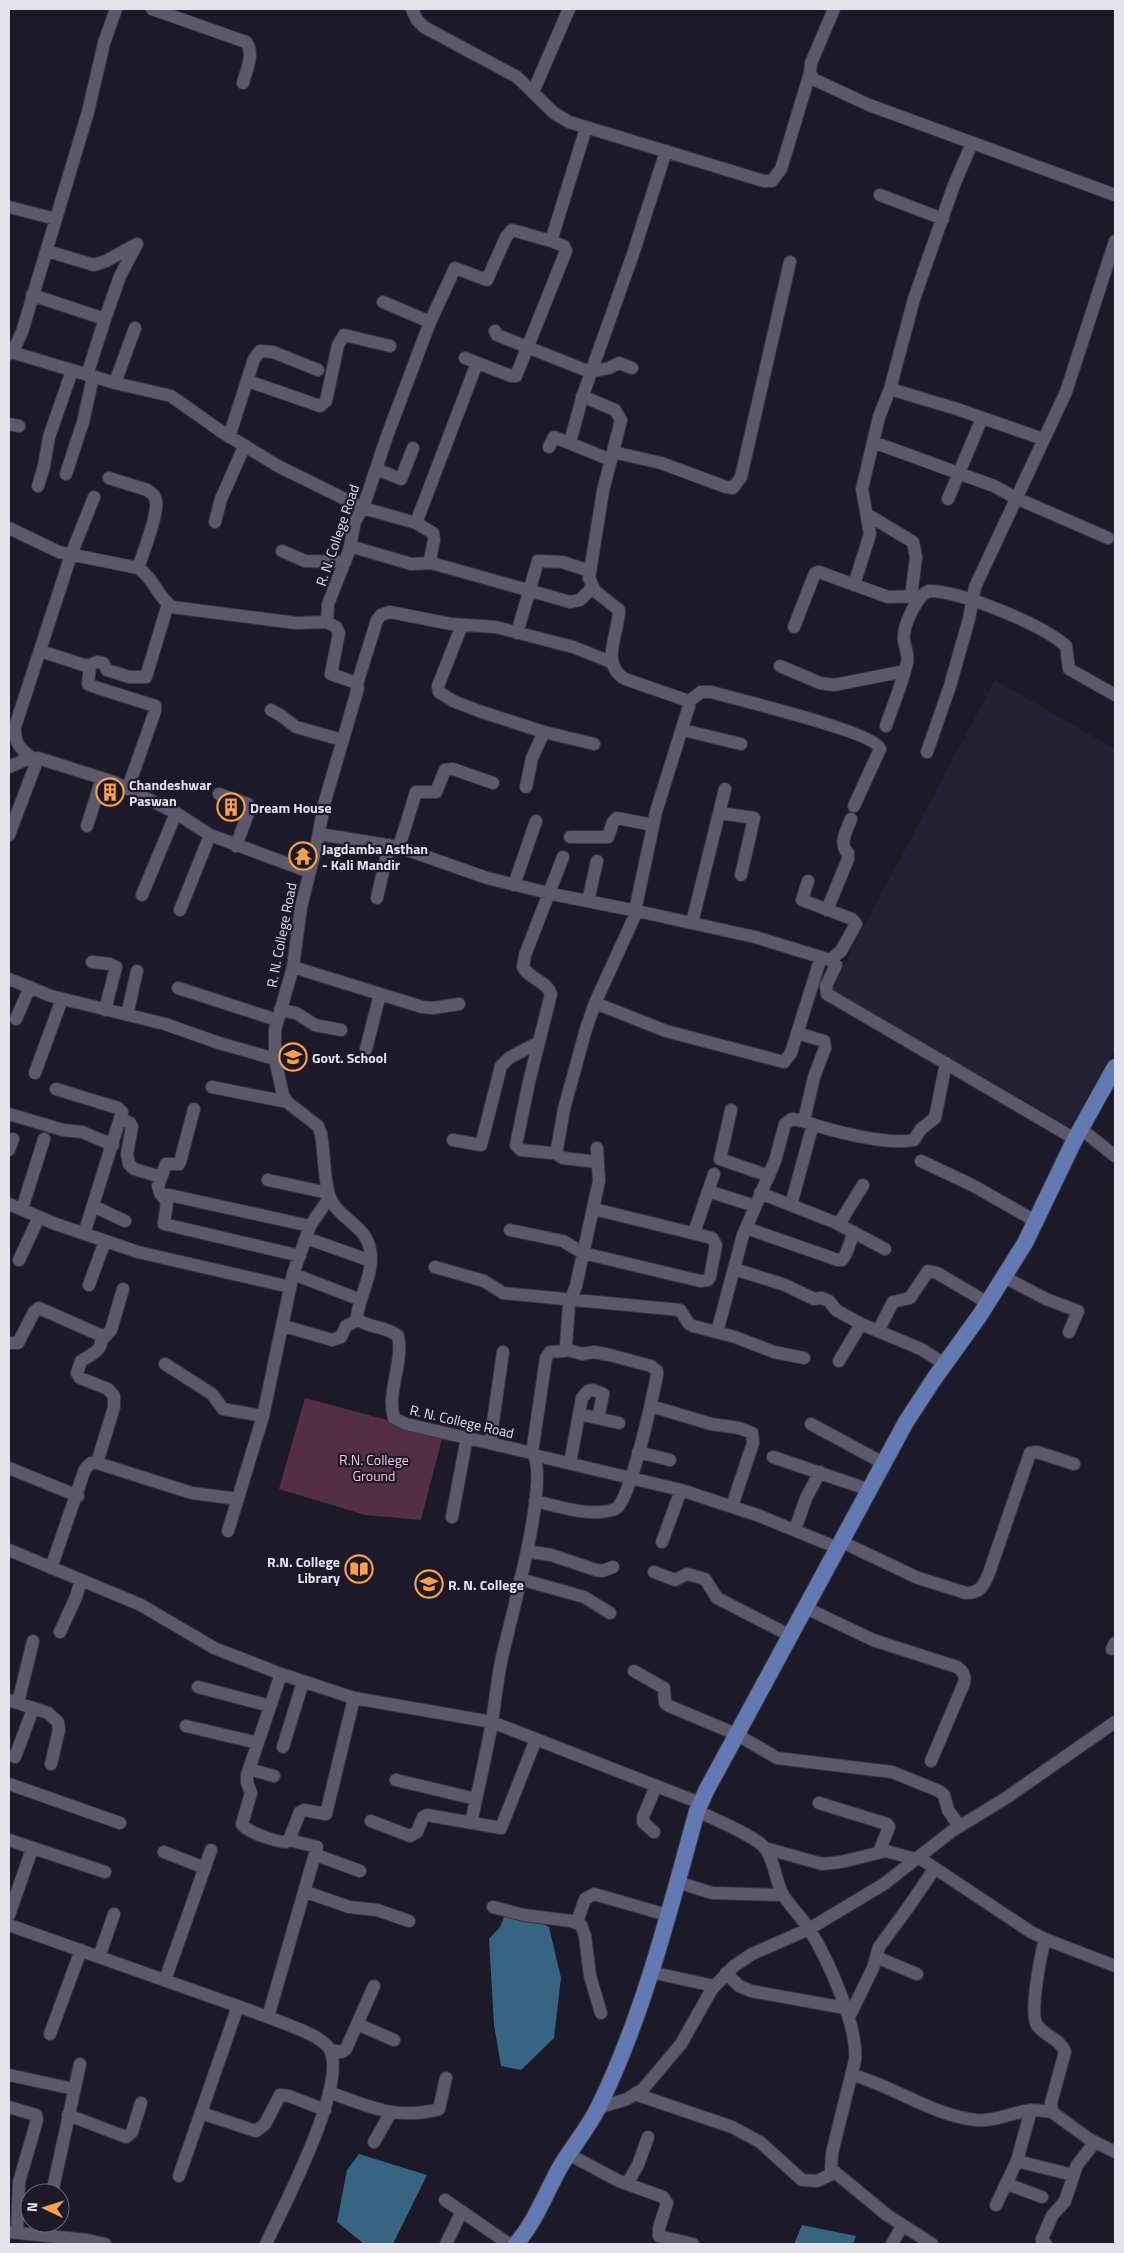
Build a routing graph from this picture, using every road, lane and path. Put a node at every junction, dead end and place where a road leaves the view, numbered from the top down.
1 (116, 9) edge
2 (152, 9) edge
3 (412, 9) edge
4 (570, 9) edge
5 (834, 9) edge
6 (810, 73) junction
7 (243, 83) dead end
8 (533, 92) junction
9 (586, 128) junction
10 (972, 143) junction
11 (666, 151) junction
12 (880, 195) dead end
13 (1115, 195) edge
14 (9, 207) edge
15 (56, 219) junction
16 (942, 219) junction
17 (551, 241) junction
18 (1115, 241) edge
19 (46, 251) junction
20 (790, 262) dead end
21 (32, 295) junction
22 (383, 302) dead end
23 (105, 320) junction
24 (430, 322) junction
25 (136, 328) dead end
26 (495, 331) dead end
27 (390, 346) dead end
28 (527, 346) junction
29 (10, 353) edge
30 (632, 368) dead end
31 (318, 370) dead end
32 (72, 371) junction
33 (590, 372) junction
34 (90, 376) junction
35 (248, 381) junction
36 (115, 383) junction
37 (890, 389) junction
38 (582, 396) junction
39 (982, 418) junction
40 (229, 437) junction
41 (1043, 439) junction
42 (570, 442) junction
43 (872, 442) junction
44 (244, 447) junction
45 (413, 448) dead end
46 (549, 448) dead end
47 (612, 456) junction
48 (376, 469) junction
49 (66, 474) dead end
50 (958, 474) junction
51 (110, 478) dead end
52 (38, 486) dead end
53 (94, 498) dead end
54 (1016, 498) junction
55 (948, 499) dead end
56 (362, 508) junction
57 (868, 515) junction
58 (215, 522) dead end
59 (416, 523) junction
60 (9, 528) edge
61 (1108, 538) dead end
62 (350, 546) junction
63 (282, 551) dead end
64 (70, 555) junction
65 (345, 562) junction
66 (432, 563) junction
67 (138, 568) junction
68 (590, 571) junction
69 (854, 585) junction
70 (592, 588) junction
71 (530, 591) junction
72 (915, 597) junction
73 (972, 601) junction
74 (168, 604) junction
75 (327, 622) junction
76 (462, 625) junction
77 (794, 627) dead end
78 (517, 633) junction
79 (40, 651) junction
80 (610, 662) junction
81 (90, 666) junction
82 (780, 666) dead end
83 (905, 672) junction
84 (132, 677) junction
85 (357, 684) junction
86 (126, 696) junction
87 (1115, 696) edge
88 (688, 702) junction
89 (271, 710) dead end
90 (886, 726) dead end
91 (683, 730) junction
92 (544, 732) junction
93 (342, 740) junction
94 (594, 744) dead end
95 (740, 744) dead end
96 (926, 752) dead end
97 (35, 758) junction
98 (9, 767) edge
99 (102, 778) junction
100 (493, 783) dead end
101 (526, 787) dead end
102 (128, 788) junction
103 (725, 789) dead end
104 (219, 794) dead end
105 (176, 813) junction
106 (720, 813) junction
107 (536, 821) dead end
108 (87, 826) dead end
109 (653, 826) junction
110 (9, 834) edge
111 (319, 834) junction
112 (210, 835) junction
113 (570, 837) dead end
114 (236, 846) junction
115 (394, 846) junction
116 (563, 858) dead end
117 (597, 861) dead end
118 (310, 872) junction
119 (741, 875) dead end
120 (808, 881) dead end
121 (514, 885) junction
122 (550, 893) junction
123 (142, 895) dead end
124 (377, 898) dead end
125 (588, 901) junction
126 (180, 910) dead end
127 (827, 910) junction
128 (637, 911) junction
129 (692, 923) junction
130 (826, 958) junction
131 (92, 962) dead end
132 (293, 967) junction
133 (137, 971) dead end
134 (9, 979) edge
135 (30, 987) junction
136 (178, 988) dead end
137 (380, 994) junction
138 (62, 999) junction
139 (595, 1003) junction
140 (459, 1004) dead end
141 (105, 1010) junction
142 (127, 1015) junction
143 (279, 1015) junction
144 (16, 1019) dead end
145 (341, 1030) dead end
146 (797, 1033) junction
147 (539, 1042) junction
148 (366, 1049) dead end
149 (276, 1059) junction
150 (946, 1063) junction
151 (1115, 1067) edge
152 (35, 1073) dead end
153 (212, 1087) dead end
154 (56, 1089) dead end
155 (286, 1102) junction
156 (194, 1109) dead end
157 (732, 1110) dead end
158 (9, 1114) edge
159 (121, 1119) junction
160 (808, 1122) junction
161 (1078, 1134) junction
162 (44, 1139) dead end
163 (453, 1140) dead end
164 (113, 1145) junction
165 (597, 1148) dead end
166 (555, 1152) junction
167 (1115, 1156) edge
168 (921, 1161) dead end
169 (596, 1162) junction
170 (714, 1174) dead end
171 (769, 1176) junction
172 (161, 1177) junction
173 (268, 1180) dead end
174 (863, 1185) dead end
175 (708, 1191) junction
176 (160, 1193) junction
177 (760, 1193) junction
178 (329, 1195) junction
179 (9, 1204) edge
180 (791, 1205) junction
181 (93, 1206) junction
182 (755, 1206) junction
183 (594, 1208) junction
184 (22, 1209) junction
185 (39, 1217) junction
186 (125, 1221) dead end
187 (1037, 1222) junction
188 (838, 1224) junction
189 (746, 1228) junction
190 (510, 1230) dead end
191 (308, 1232) junction
192 (854, 1232) junction
193 (694, 1233) junction
194 (84, 1234) junction
195 (105, 1241) junction
196 (884, 1249) dead end
197 (583, 1253) junction
198 (300, 1256) junction
199 (19, 1260) dead end
200 (371, 1261) junction
201 (435, 1267) dead end
202 (734, 1269) junction
203 (293, 1274) junction
204 (1004, 1277) junction
205 (89, 1285) dead end
206 (290, 1287) junction
207 (122, 1289) dead end
208 (571, 1299) junction
209 (360, 1300) junction
210 (988, 1303) junction
211 (358, 1320) junction
212 (861, 1324) junction
213 (284, 1326) junction
214 (878, 1331) junction
215 (717, 1332) junction
216 (1069, 1332) dead end
217 (101, 1341) junction
218 (9, 1343) edge
219 (565, 1349) junction
220 (503, 1352) dead end
221 (804, 1358) dead end
222 (839, 1361) dead end
223 (165, 1364) dead end
224 (945, 1364) junction
225 (651, 1406) junction
226 (579, 1414) junction
227 (263, 1416) junction
228 (598, 1418) junction
229 (619, 1423) dead end
230 (812, 1424) dead end
231 (467, 1437) junction
232 (490, 1443) junction
233 (638, 1452) junction
234 (533, 1454) junction
235 (773, 1457) dead end
236 (670, 1460) dead end
237 (97, 1463) junction
238 (570, 1463) junction
239 (885, 1464) junction
240 (1074, 1464) dead end
241 (9, 1468) edge
242 (820, 1472) junction
243 (632, 1477) junction
244 (681, 1490) junction
245 (870, 1490) junction
246 (78, 1496) junction
247 (238, 1499) junction
248 (535, 1501) junction
249 (732, 1506) junction
250 (452, 1516) dead end
251 (795, 1530) junction
252 (228, 1531) dead end
253 (662, 1542) dead end
254 (840, 1545) junction
255 (9, 1550) edge
256 (527, 1551) junction
257 (613, 1567) dead end
258 (51, 1568) junction
259 (654, 1572) dead end
260 (81, 1580) junction
261 (520, 1580) junction
262 (806, 1608) junction
263 (610, 1613) dead end
264 (60, 1632) dead end
265 (791, 1636) junction
266 (33, 1641) dead end
267 (634, 1671) dead end
268 (281, 1674) junction
269 (303, 1682) junction
270 (198, 1687) dead end
271 (354, 1698) junction
272 (13, 1701) edge
273 (270, 1706) junction
274 (33, 1708) junction
275 (492, 1722) junction
276 (1115, 1722) edge
277 (186, 1726) dead end
278 (736, 1734) junction
279 (536, 1739) junction
280 (258, 1743) junction
281 (283, 1748) dead end
282 (15, 1757) dead end
283 (931, 1761) dead end
284 (51, 1764) dead end
285 (249, 1769) junction
286 (274, 1776) dead end
287 (396, 1780) dead end
288 (9, 1784) edge
289 (656, 1786) junction
290 (476, 1799) junction
291 (820, 1803) dead end
292 (699, 1807) junction
293 (371, 1821) dead end
294 (120, 1823) dead end
295 (471, 1823) junction
296 (959, 1826) junction
297 (654, 1832) dead end
298 (9, 1840) edge
299 (289, 1840) junction
300 (765, 1848) junction
301 (32, 1849) junction
302 (211, 1850) dead end
303 (164, 1852) dead end
304 (879, 1852) junction
305 (316, 1855) junction
306 (916, 1858) junction
307 (205, 1868) junction
308 (935, 1868) junction
309 (360, 1871) dead end
310 (105, 1872) dead end
311 (677, 1882) junction
312 (306, 1892) junction
313 (783, 1895) junction
314 (493, 1907) dead end
315 (114, 1914) dead end
316 (9, 1915) edge
317 (668, 1915) junction
318 (409, 1921) dead end
319 (577, 1922) junction
320 (9, 1925) edge
321 (809, 1929) junction
322 (1045, 1939) junction
323 (81, 1950) junction
324 (99, 1957) junction
325 (876, 1957) junction
326 (1115, 1966) edge
327 (650, 1972) junction
328 (726, 1973) junction
329 (917, 1974) dead end
330 (165, 1980) junction
331 (374, 1986) dead end
332 (714, 1986) junction
333 (238, 2006) junction
334 (847, 2012) junction
335 (601, 2013) dead end
336 (268, 2017) junction
337 (357, 2024) junction
338 (50, 2034) dead end
339 (394, 2040) dead end
340 (330, 2050) junction
341 (80, 2064) dead end
342 (9, 2075) edge
343 (853, 2075) junction
344 (446, 2078) dead end
345 (74, 2089) junction
346 (329, 2092) junction
347 (635, 2094) junction
348 (141, 2103) dead end
349 (9, 2107) edge
350 (598, 2108) junction
351 (325, 2110) junction
352 (1031, 2110) junction
353 (1052, 2112) junction
354 (201, 2113) junction
355 (390, 2114) junction
356 (68, 2115) junction
357 (648, 2137) dead end
358 (374, 2142) dead end
359 (1095, 2142) junction
360 (1115, 2152) edge
361 (568, 2154) junction
362 (1017, 2161) junction
363 (834, 2173) junction
364 (1073, 2175) junction
365 (179, 2176) dead end
366 (54, 2183) edge
367 (627, 2184) junction
368 (1007, 2184) junction
369 (1042, 2197) dead end
370 (445, 2200) dead end
371 (996, 2205) dead end
372 (462, 2211) junction
373 (902, 2226) junction
374 (13, 2232) edge
375 (60, 2233) edge
376 (105, 2244) edge
377 (266, 2244) edge
378 (446, 2244) edge
379 (509, 2244) edge
380 (516, 2244) edge
381 (693, 2244) edge
382 (892, 2244) edge
383 (932, 2244) edge
384 (1046, 2244) edge

1 - 15 street
2 - 7 street
3 - 8 street
4 - 8 street
5 - 6 street
6 - 10 street
6 - 11 street
8 - 9 street
9 - 11 street
9 - 17 street
10 - 13 street
10 - 16 street
11 - 33 street
12 - 16 street
14 - 15 street
15 - 19 street
16 - 37 street
17 - 24 street, R. N. College Road
17 - 28 street
18 - 41 street
19 - 21 street
19 - 23 street
20 - 47 street
21 - 23 street
21 - 29 street
22 - 24 street
23 - 34 street
24 - 48 street, R. N. College Road
25 - 36 street
26 - 28 street
27 - 35 street
28 - 33 street
28 - 59 street
29 - 32 street
30 - 33 street
31 - 35 street
32 - 34 street
32 - 52 street
33 - 38 street
34 - 36 street
34 - 49 street
35 - 40 street
36 - 40 street
37 - 39 street
37 - 43 street
38 - 42 street
38 - 47 street
39 - 41 street
39 - 50 street
40 - 44 street
41 - 54 street
42 - 46 street
42 - 47 street
43 - 50 street
43 - 57 street
44 - 56 street
44 - 58 street
45 - 48 street
47 - 68 street
48 - 56 street, R. N. College Road
50 - 54 street
50 - 55 street
51 - 67 street
53 - 64 street
54 - 61 street
54 - 73 street
56 - 59 street
56 - 62 street, R. N. College Road
57 - 69 street
57 - 72 street
59 - 66 street
60 - 64 street
62 - 65 street, R. N. College Road
62 - 66 street
63 - 65 street
64 - 67 street
64 - 79 street
65 - 75 street, R. N. College Road
66 - 71 street
67 - 74 street
68 - 70 street
68 - 71 street
69 - 72 street
69 - 77 street
70 - 71 street
70 - 80 street
71 - 78 street
72 - 73 street
72 - 83 street
73 - 87 street
73 - 96 street
74 - 75 street
74 - 84 street
75 - 85 street
76 - 78 street
76 - 85 street, R. N. College Road
76 - 92 street
78 - 80 street
79 - 81 street
79 - 97 street
80 - 88 street
81 - 84 street
81 - 86 street
82 - 83 street
83 - 90 street
84 - 86 street
85 - 93 street, R. N. College Road
86 - 102 street
88 - 91 street
88 - 127 street
89 - 93 street
91 - 95 street
91 - 109 street
92 - 94 street
92 - 101 street
93 - 111 street, R. N. College Road
97 - 98 street
97 - 99 street
97 - 110 street
99 - 102 street
99 - 108 street
100 - 115 street
102 - 105 street
103 - 106 street
104 - 114 street
105 - 112 street
105 - 123 street
106 - 119 street
106 - 129 street
107 - 121 street
109 - 113 street
109 - 128 street
111 - 115 street
111 - 118 street, R. N. College Road
112 - 114 street
112 - 126 street
114 - 118 street
115 - 121 street
115 - 124 street
116 - 122 street
117 - 125 street
118 - 132 street, R. N. College Road
120 - 127 street
121 - 122 street
122 - 125 street
122 - 147 street
125 - 128 street
127 - 130 street
128 - 129 street
128 - 139 street
129 - 130 street
130 - 146 street
130 - 150 street
131 - 141 street
132 - 137 street
132 - 143 street, R. N. College Road
133 - 142 street
134 - 135 street
135 - 138 street
135 - 144 street
136 - 143 street
137 - 140 street
137 - 148 street
138 - 141 street
138 - 152 street
139 - 146 street
139 - 166 street
141 - 142 street
142 - 149 street
143 - 145 street
143 - 149 street, R. N. College Road
146 - 160 street
147 - 163 street
147 - 166 street
149 - 155 street, R. N. College Road
150 - 160 street
150 - 161 street
151 - 161 main road
153 - 155 street
154 - 159 street
155 - 178 street
156 - 172 street
157 - 171 street
158 - 164 street
159 - 164 street
159 - 172 street
160 - 171 street
160 - 180 street
161 - 167 street
161 - 187 main road
162 - 184 street
164 - 181 street
165 - 169 street
166 - 169 street
168 - 187 street
169 - 183 street
170 - 175 street
171 - 177 street
172 - 176 street
173 - 178 street
174 - 188 street
175 - 182 street
175 - 193 street
176 - 191 street
176 - 198 street
177 - 180 street
177 - 182 street
178 - 191 street
178 - 200 street
179 - 184 street
180 - 188 street
181 - 186 street
181 - 194 street
182 - 189 street
183 - 193 street
183 - 197 street
184 - 185 street
185 - 194 street
185 - 199 street
187 - 204 main road
188 - 192 street
189 - 192 street
189 - 202 street
190 - 197 street
191 - 198 street
191 - 200 street
192 - 196 street
193 - 197 street
194 - 195 street
195 - 205 street
195 - 206 street
197 - 208 street
198 - 203 street
200 - 209 street
201 - 208 street
202 - 212 street
202 - 215 street
203 - 206 street
203 - 209 street
204 - 210 main road
204 - 216 street
206 - 213 street
207 - 217 street
208 - 215 street
208 - 219 street
209 - 211 street
210 - 214 street
210 - 224 main road
211 - 213 street
211 - 231 street, R. N. College Road
212 - 214 street
212 - 222 street
213 - 227 street
214 - 224 street
215 - 221 street
217 - 218 street
217 - 237 street
219 - 225 street
219 - 234 street
220 - 232 street
223 - 227 street
224 - 239 main road
225 - 233 street
225 - 249 street
226 - 228 street
226 - 228 street
226 - 238 street
227 - 247 street
228 - 229 street
230 - 239 street
231 - 232 street, R. N. College Road
231 - 250 street
232 - 234 street, R. N. College Road
233 - 236 street
233 - 243 street
234 - 238 street, R. N. College Road
234 - 248 street
235 - 242 street
237 - 246 street
237 - 247 street
238 - 243 street, R. N. College Road
239 - 245 main road
240 - 254 street, R. N. College Road
241 - 246 street
242 - 245 street
242 - 251 street
243 - 244 street, R. N. College Road
243 - 248 street
244 - 249 street, R. N. College Road
244 - 253 street
245 - 254 main road
246 - 258 street
247 - 252 street
248 - 256 street
249 - 251 street, R. N. College Road
251 - 254 street, R. N. College Road
254 - 262 main road
255 - 258 street
256 - 257 street
256 - 261 street
258 - 260 street
259 - 265 street
260 - 264 street
260 - 268 street
261 - 263 street
261 - 275 street
262 - 265 main road
262 - 283 street
265 - 278 main road
266 - 272 street
267 - 278 street
268 - 269 street
268 - 273 street
269 - 271 street
269 - 281 street
270 - 273 street
271 - 275 street
271 - 299 street
272 - 274 street
273 - 280 street
274 - 282 street
274 - 284 street
275 - 279 street
275 - 290 street
276 - 296 street
277 - 280 street
278 - 292 main road
278 - 296 street
279 - 289 street
279 - 295 street
280 - 285 street
285 - 286 street
285 - 299 street
287 - 290 street
288 - 294 street
289 - 292 street
289 - 297 street
290 - 295 street
291 - 304 street
292 - 300 street
292 - 311 main road
293 - 295 street
296 - 306 street
298 - 301 street
299 - 305 street
300 - 304 street
300 - 313 street
301 - 310 street
301 - 316 street
302 - 307 street
303 - 307 street
304 - 306 street
305 - 309 street
305 - 312 street
306 - 308 street
306 - 321 street
307 - 330 street
308 - 322 street
308 - 325 street
311 - 313 street
311 - 317 main road
312 - 318 street
312 - 336 street
313 - 321 street
314 - 319 street
315 - 324 street
317 - 319 street
317 - 327 main road
319 - 335 street
320 - 323 street
321 - 328 street
321 - 334 street
322 - 326 street
322 - 353 street
323 - 324 street
323 - 338 street
324 - 330 street
325 - 329 street
325 - 334 street
327 - 332 street
327 - 350 main road
328 - 332 street
328 - 334 street
330 - 333 street
331 - 337 street
332 - 347 street
333 - 336 street
333 - 354 street
334 - 343 street
336 - 340 street
337 - 339 street
337 - 340 street
340 - 346 street
341 - 345 street
342 - 345 street
343 - 352 street
343 - 363 street
344 - 355 street
345 - 356 street
346 - 351 street
346 - 355 street
347 - 350 street
347 - 363 street
348 - 356 street
349 - 374 street
350 - 361 main road
351 - 354 street
351 - 377 street
352 - 353 street
352 - 362 street
353 - 359 street
354 - 365 street
355 - 358 street
356 - 366 street
357 - 367 street
359 - 360 street
359 - 364 street
361 - 367 street
361 - 380 main road
362 - 364 street
362 - 368 street
363 - 373 street
364 - 384 street
367 - 381 street
368 - 369 street
368 - 371 street
370 - 372 street
372 - 378 street
372 - 379 street
373 - 382 street
373 - 383 street
375 - 376 street

